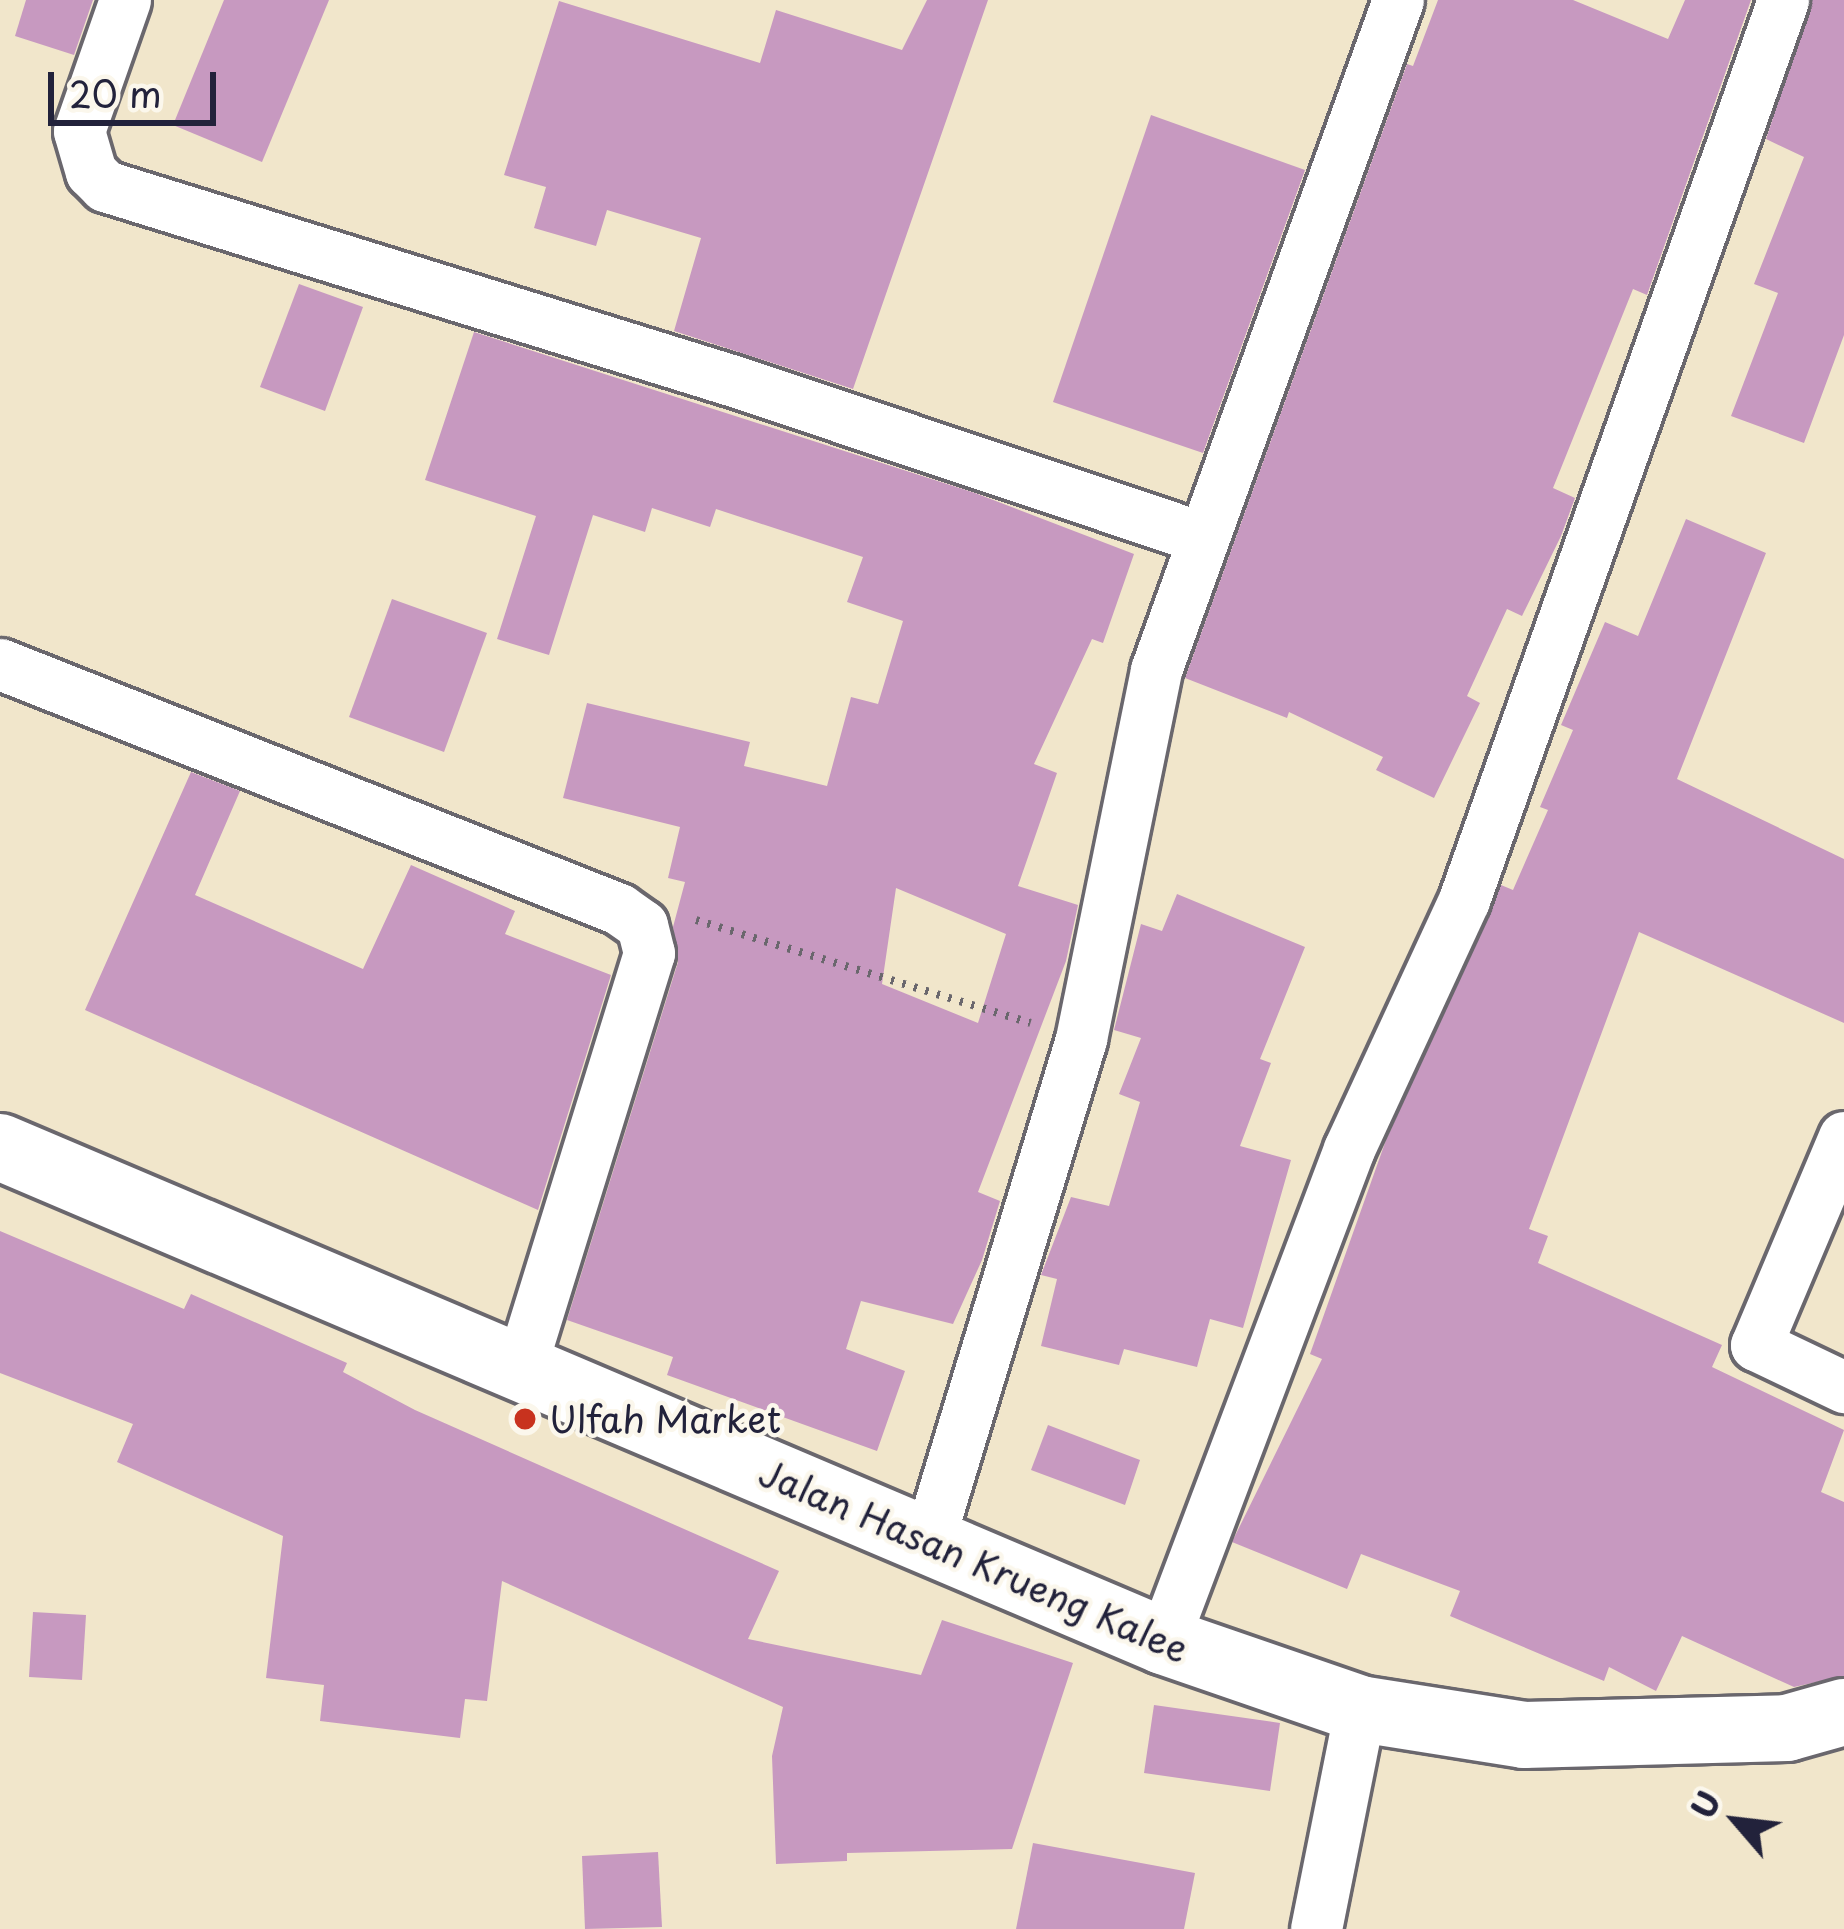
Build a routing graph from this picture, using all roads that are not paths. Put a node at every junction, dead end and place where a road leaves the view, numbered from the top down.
1 (124, 0) edge
2 (1398, 0) edge
3 (1783, 0) edge
4 (1200, 537) junction
5 (0, 664) edge
6 (1844, 1137) edge
7 (0, 1147) edge
8 (520, 1370) junction
9 (1844, 1387) edge
10 (928, 1543) junction
11 (1163, 1641) junction
12 (1825, 1730) edge
13 (1355, 1731) junction
14 (1316, 1929) edge

1 - 4 street
2 - 4 street
3 - 11 street
4 - 10 street
5 - 8 street
6 - 9 street
7 - 8 street, Jalan Hasan Krueng Kalee
8 - 10 street, Jalan Hasan Krueng Kalee
10 - 11 street, Jalan Hasan Krueng Kalee
11 - 13 street, Jalan Hasan Krueng Kalee
12 - 13 street, Jalan Hasan Krueng Kalee
13 - 14 street

